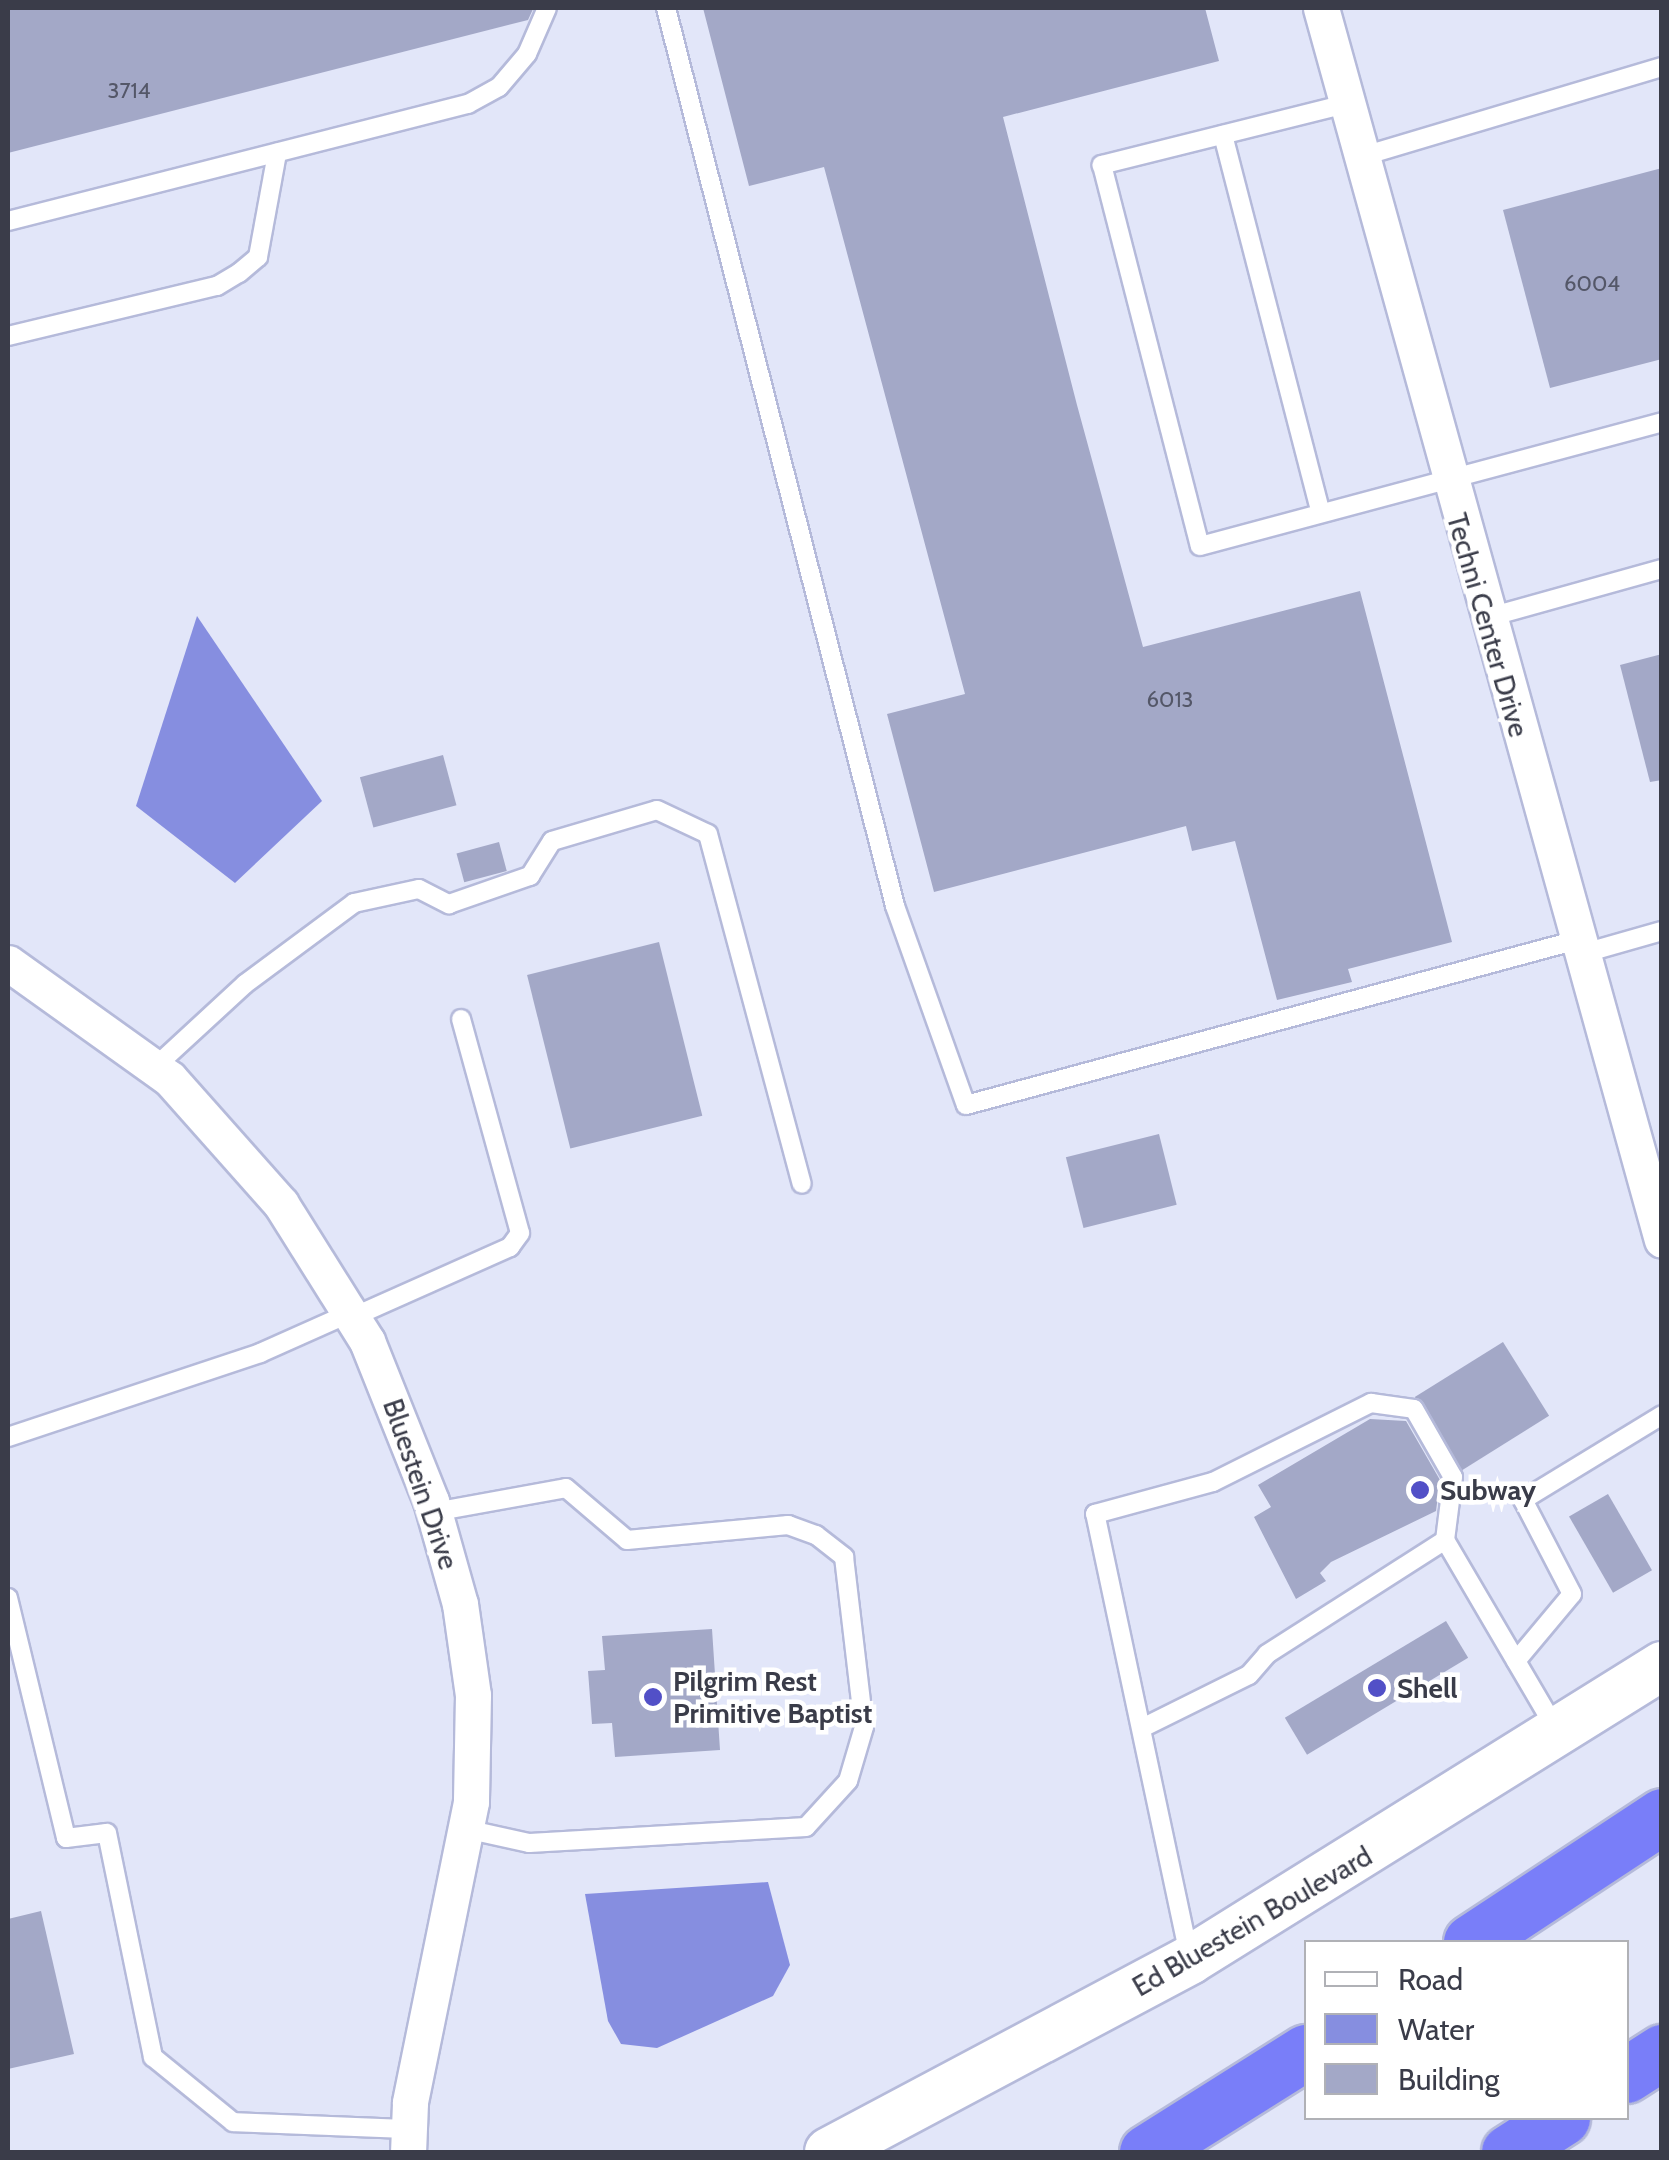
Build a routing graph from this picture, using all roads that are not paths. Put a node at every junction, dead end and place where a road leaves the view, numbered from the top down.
1 (548, 8) edge
2 (666, 8) edge
3 (1321, 8) edge
4 (1662, 67) edge
5 (1346, 104) junction
6 (1223, 134) junction
7 (277, 153) junction
8 (1360, 157) junction
9 (8, 221) edge
10 (8, 336) edge
11 (1662, 422) edge
12 (1446, 478) junction
13 (1321, 512) junction
14 (1662, 569) edge
15 (1486, 618) junction
16 (1662, 931) edge
17 (1579, 947) junction
18 (8, 964) edge
19 (461, 1020) dead end
20 (155, 1068) junction
21 (802, 1184) dead end
22 (1662, 1240) edge
23 (352, 1315) junction
24 (1662, 1415) edge
25 (8, 1437) edge
26 (434, 1512) junction
27 (1445, 1540) junction
28 (8, 1598) edge
29 (1516, 1661) junction
30 (1662, 1666) edge
31 (1142, 1728) junction
32 (1560, 1735) junction
33 (1662, 1816) edge
34 (466, 1829) junction
35 (1474, 1940) edge
36 (1190, 1960) junction
37 (1662, 2052) edge
38 (1304, 2053) edge
39 (1629, 2073) edge
40 (1559, 2120) edge
41 (408, 2141) edge
42 (829, 2152) edge
43 (1147, 2152) edge
44 (1508, 2152) edge

1 - 7 lane
2 - 17 lane
3 - 5 street, Techni Center Drive
4 - 8 lane
5 - 6 lane
5 - 8 street, Techni Center Drive
6 - 13 lane
6 - 13 lane
7 - 9 lane
7 - 10 lane
8 - 12 street, Techni Center Drive
11 - 12 lane
12 - 13 lane
12 - 15 street, Techni Center Drive
14 - 15 lane
15 - 17 street, Techni Center Drive
16 - 17 lane
17 - 22 street, Techni Center Drive
18 - 20 street, Bluestein Drive
19 - 23 lane
20 - 21 lane
20 - 23 street, Bluestein Drive
23 - 25 lane
23 - 26 street, Bluestein Drive
24 - 29 lane
26 - 34 street, Bluestein Drive
26 - 34 lane
27 - 29 lane
27 - 31 lane
27 - 31 lane
28 - 41 lane
29 - 32 lane
30 - 32 main road, Ed Bluestein Boulevard
31 - 36 lane
32 - 36 main road, Ed Bluestein Boulevard
33 - 35 highway
34 - 41 street, Bluestein Drive
36 - 42 main road, Ed Bluestein Boulevard
37 - 39 highway
38 - 43 highway
40 - 44 highway

